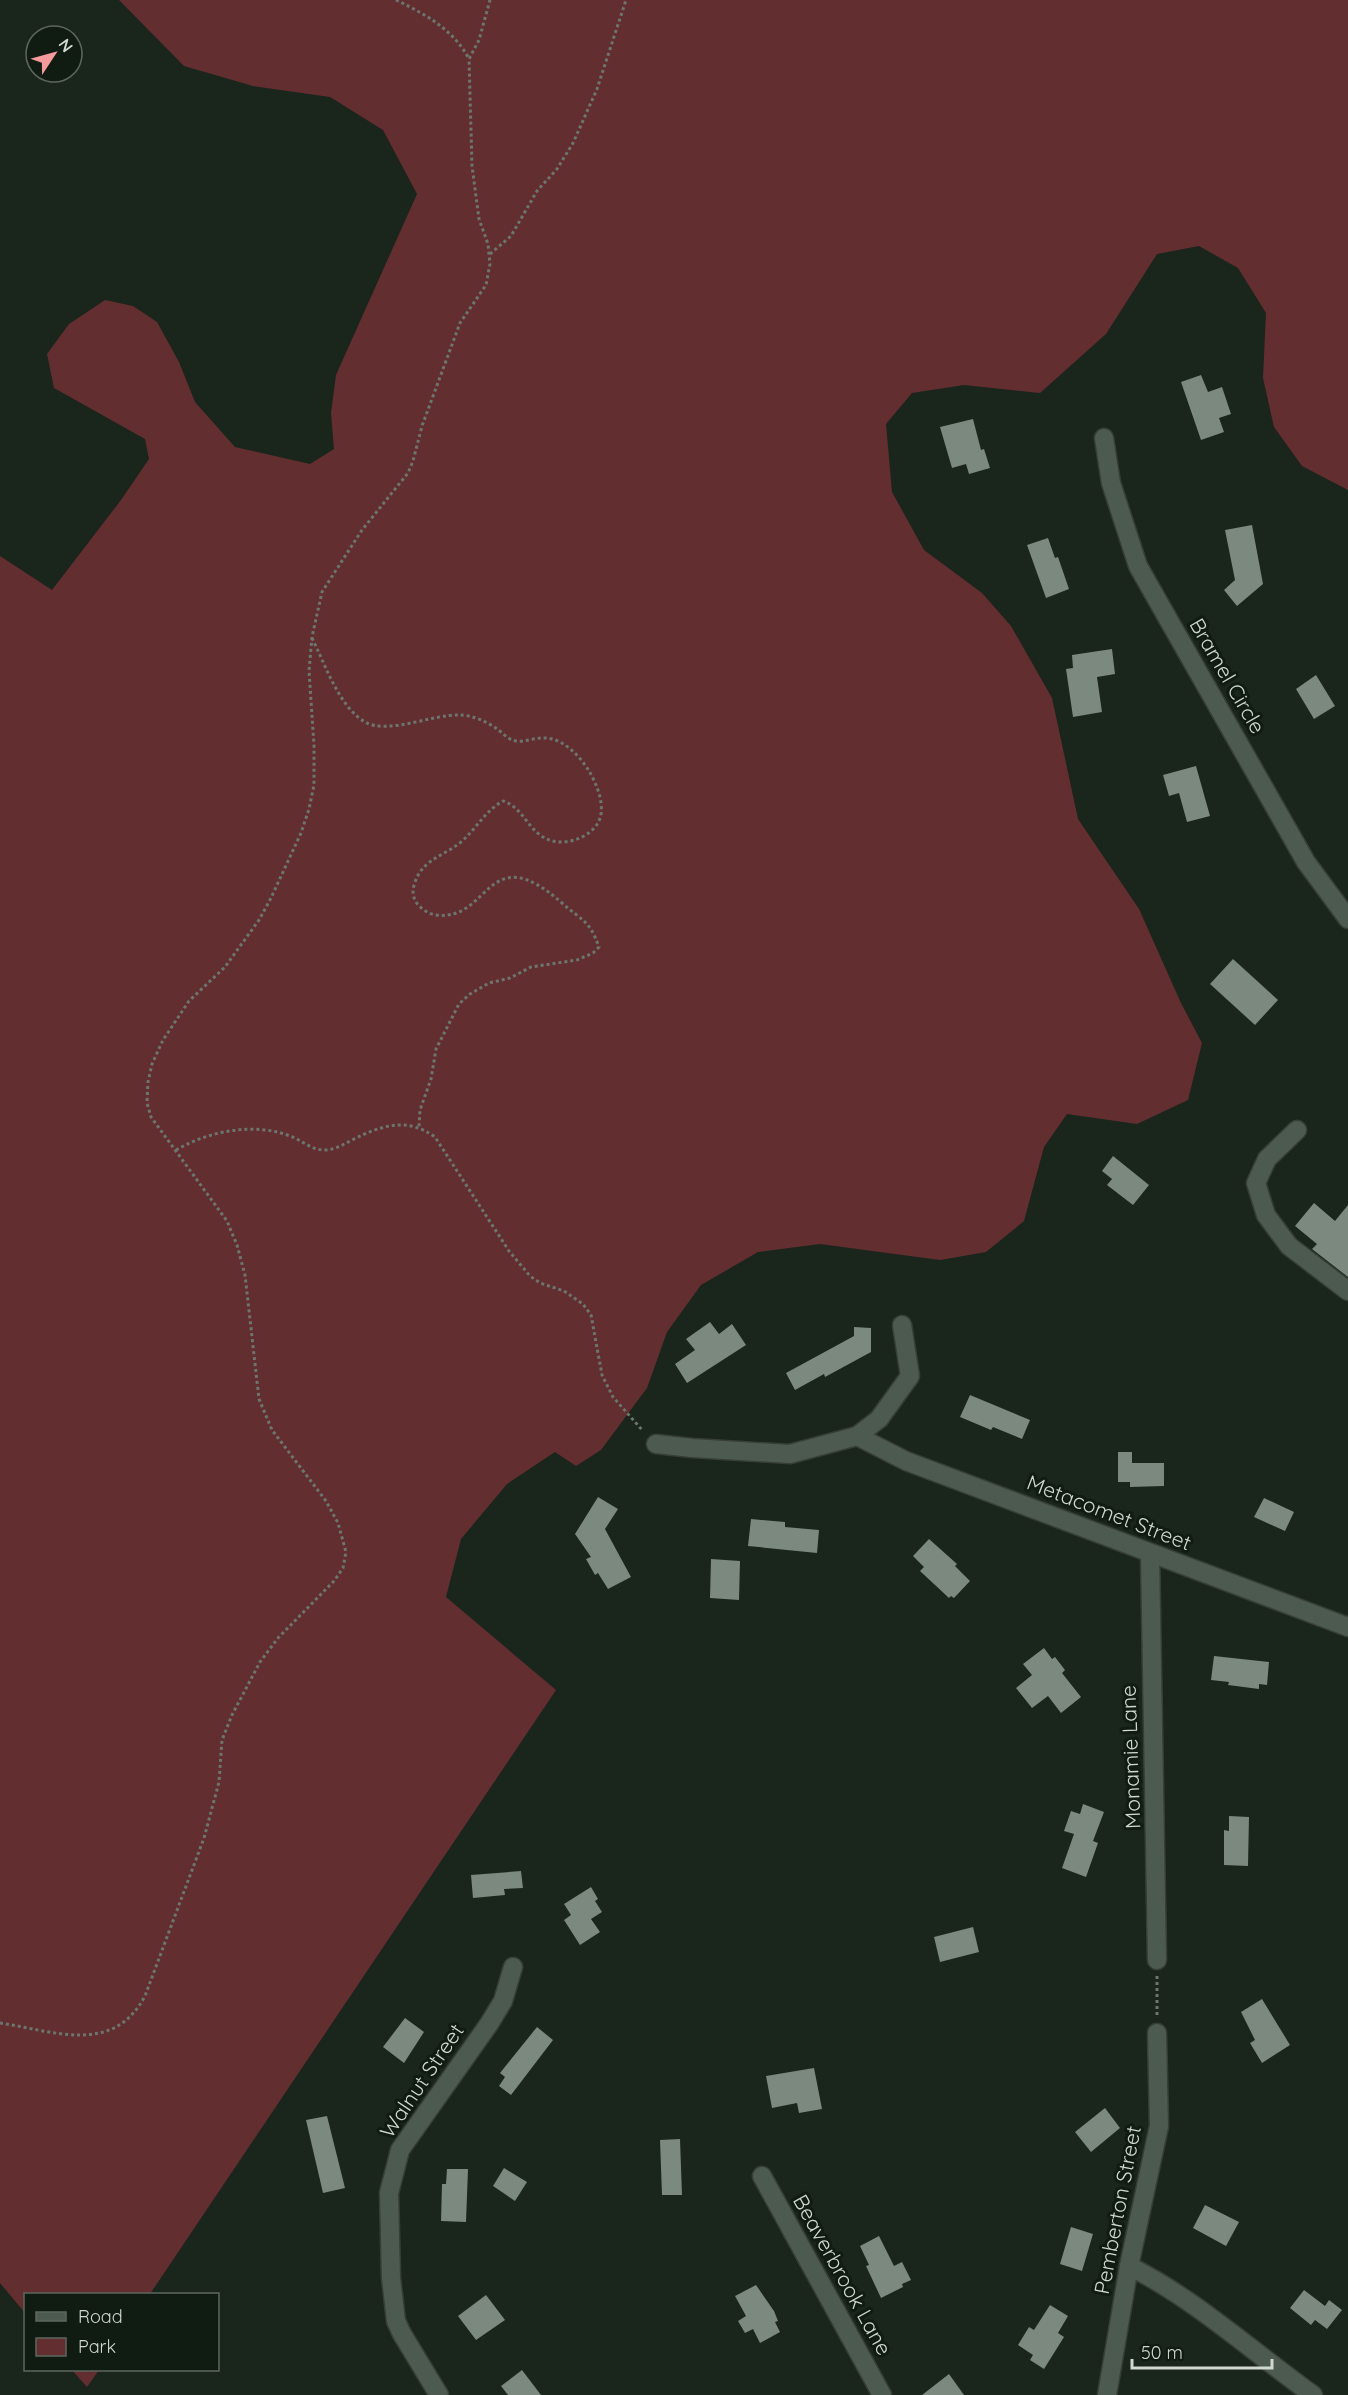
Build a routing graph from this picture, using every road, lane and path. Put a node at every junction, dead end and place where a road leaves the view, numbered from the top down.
1 (396, 0) edge
2 (490, 0) edge
3 (626, 0) edge
4 (469, 59) junction
5 (490, 254) junction
6 (1104, 438) dead end
7 (312, 637) junction
8 (1348, 919) edge
9 (419, 1127) junction
10 (1296, 1130) dead end
11 (176, 1150) junction
12 (1348, 1291) edge
13 (902, 1325) dead end
14 (857, 1436) junction
15 (656, 1444) joint
16 (1149, 1552) junction
17 (1348, 1627) edge
18 (1156, 1960) joint
19 (513, 1967) dead end
20 (0, 2023) edge
21 (1157, 2033) joint
22 (762, 2176) dead end
23 (1129, 2266) junction
24 (440, 2395) edge
25 (882, 2395) edge
26 (1107, 2395) edge
27 (1313, 2395) edge

1 - 4 path
2 - 4 path
3 - 5 path
4 - 5 path
5 - 7 path
6 - 8 street, Bramel Circle
7 - 9 path
7 - 11 path
9 - 11 path
9 - 15 path
10 - 12 street
11 - 20 path
13 - 14 street
14 - 15 street
14 - 16 street, Metacomet Street
16 - 17 street, Metacomet Street
16 - 18 street, Monamie Lane
18 - 21 path
19 - 24 street, Walnut Street
21 - 23 street, Pemberton Street
22 - 25 street, Beaverbrook Lane
23 - 26 street, Pemberton Street
23 - 27 street

